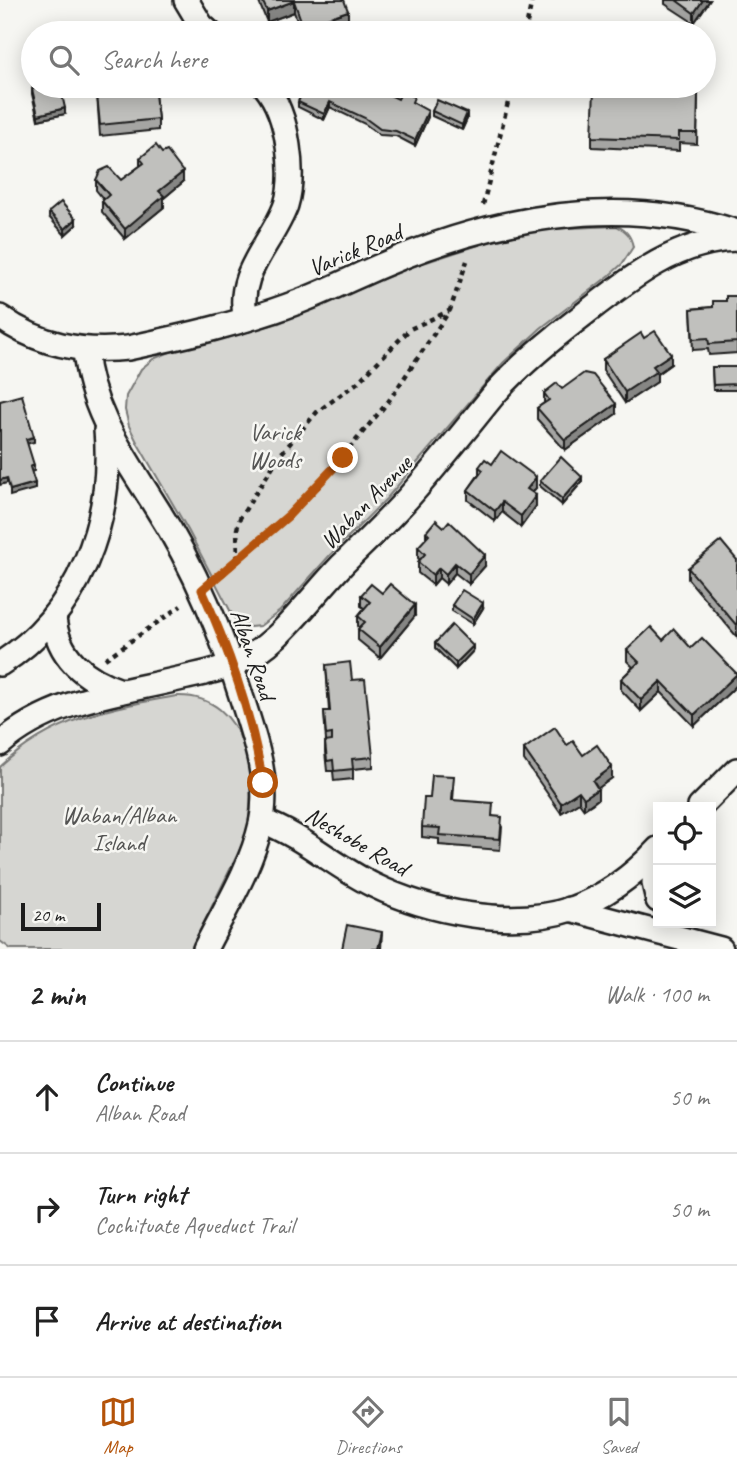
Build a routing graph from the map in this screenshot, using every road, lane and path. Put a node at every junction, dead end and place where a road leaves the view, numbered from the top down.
1 (186, 0) edge
2 (532, 0) edge
3 (199, 21) edge
4 (528, 21) edge
5 (273, 98) edge
6 (509, 98) edge
7 (477, 231) junction
8 (737, 232) edge
9 (737, 239) edge
10 (450, 310) junction
11 (0, 317) edge
12 (246, 319) junction
13 (85, 350) junction
14 (105, 423) junction
15 (238, 561) junction
16 (202, 590) junction
17 (54, 616) junction
18 (100, 662) dead end
19 (0, 664) edge
20 (232, 667) junction
21 (121, 691) junction
22 (0, 744) edge
23 (737, 770) edge
24 (705, 802) edge
25 (262, 821) junction
26 (653, 854) edge
27 (569, 909) junction
28 (683, 928) edge
29 (712, 946) edge
30 (205, 949) edge

1 - 3 street
2 - 4 path
5 - 12 street
6 - 7 path
7 - 8 street, Varick Road
7 - 10 path
7 - 12 street, Varick Road
9 - 20 street, Waban Avenue
10 - 15 path
10 - 15 path
11 - 13 street, Varick Road
12 - 13 street, Varick Road
13 - 14 street, Alban Road
14 - 16 street, Alban Road
14 - 17 street
15 - 16 path
16 - 18 path
16 - 20 street, Alban Road
17 - 19 street
17 - 21 street
20 - 21 street, Waban Avenue
20 - 25 street, Alban Road
21 - 22 street, Waban Avenue
23 - 24 street
25 - 27 street, Neshobe Road
25 - 30 street, Alban Road
26 - 27 street, Neshobe Road
27 - 29 street
28 - 29 street

